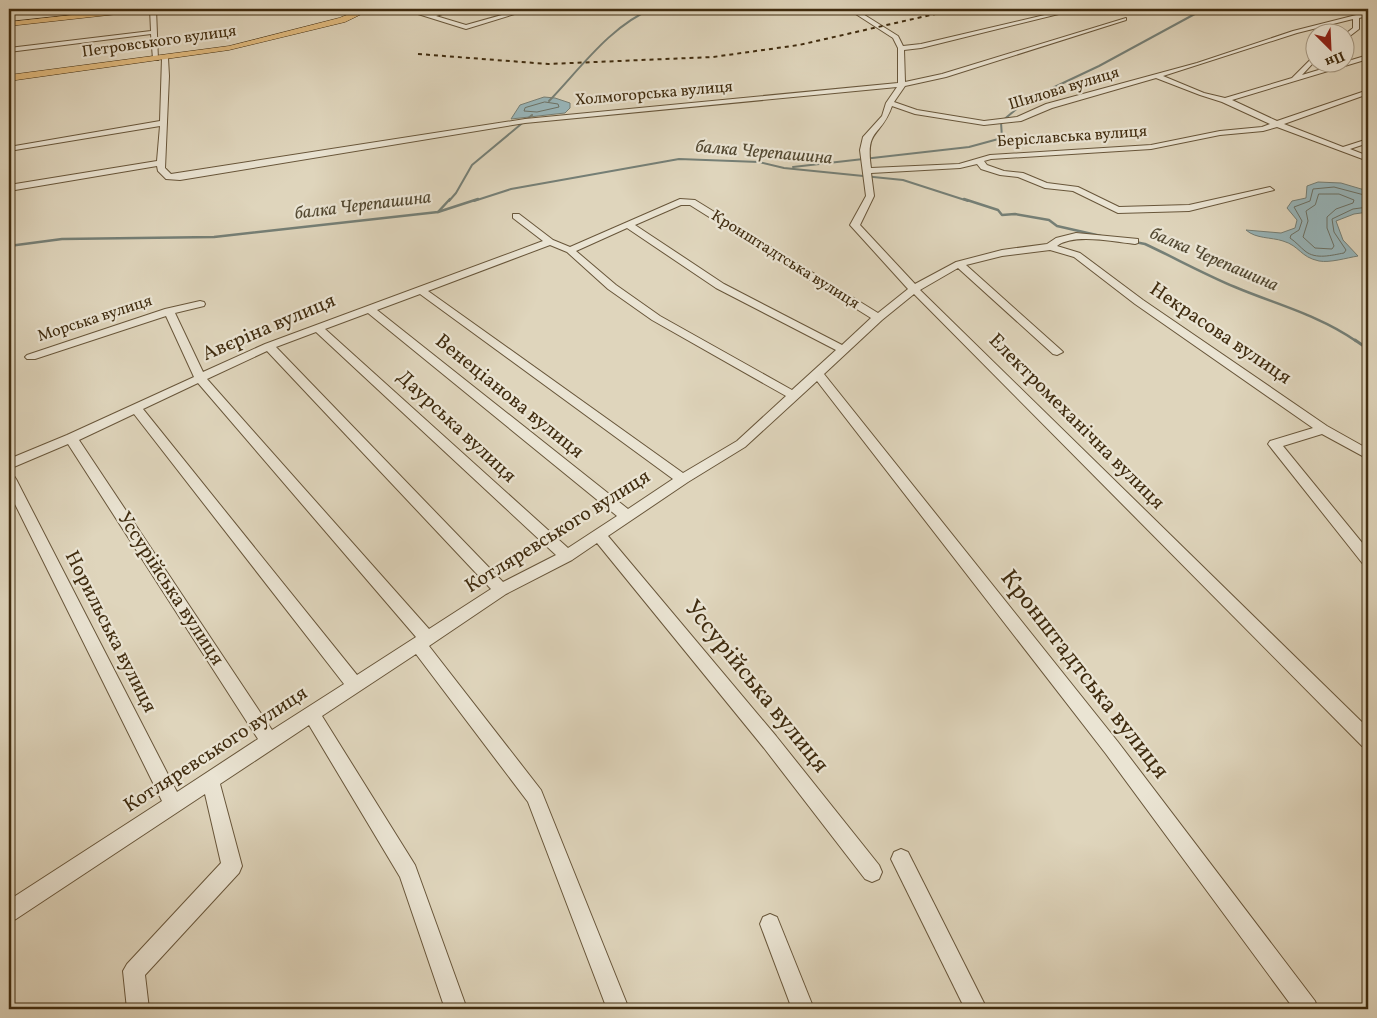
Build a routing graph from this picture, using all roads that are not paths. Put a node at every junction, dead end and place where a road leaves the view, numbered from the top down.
1 (145, 9) edge
2 (153, 9) edge
3 (368, 9) edge
4 (406, 9) edge
5 (455, 9) edge
6 (528, 9) edge
7 (852, 9) edge
8 (1076, 9) edge
9 (1368, 14) edge
10 (430, 16) junction
11 (1356, 17) junction
12 (1124, 19) dead end
13 (9, 24) edge
14 (1354, 30) edge
15 (154, 32) junction
16 (901, 48) junction
17 (9, 50) edge
18 (1368, 57) edge
19 (161, 58) junction
20 (1304, 69) edge
21 (1156, 76) junction
22 (9, 78) edge
23 (1295, 78) junction
24 (902, 85) junction
25 (1368, 92) edge
26 (1225, 100) junction
27 (890, 103) junction
28 (163, 123) junction
29 (1277, 124) junction
30 (1368, 141) edge
31 (9, 149) edge
32 (1344, 149) junction
33 (1368, 159) edge
34 (978, 160) junction
35 (161, 163) junction
36 (868, 171) junction
37 (9, 188) edge
38 (1270, 190) dead end
39 (516, 216) dead end
40 (628, 225) junction
41 (1135, 241) dead end
42 (550, 242) junction
43 (1050, 247) junction
44 (570, 250) junction
45 (959, 264) junction
46 (914, 289) junction
47 (421, 290) junction
48 (200, 304) dead end
49 (368, 308) junction
50 (169, 311) junction
51 (878, 318) junction
52 (318, 328) junction
53 (269, 346) junction
54 (842, 349) junction
55 (1057, 352) dead end
56 (31, 357) dead end
57 (818, 375) junction
58 (200, 378) junction
59 (794, 396) junction
60 (136, 408) junction
61 (1323, 429) junction
62 (71, 438) junction
63 (1368, 455) edge
64 (9, 464) edge
65 (9, 479) edge
66 (683, 479) junction
67 (627, 516) junction
68 (599, 535) junction
69 (567, 556) junction
70 (1368, 560) edge
71 (501, 590) junction
72 (423, 642) junction
73 (355, 685) junction
74 (312, 714) junction
75 (269, 740) junction
76 (1368, 740) edge
77 (210, 779) junction
78 (173, 804) junction
79 (901, 859) dead end
80 (872, 872) dead end
81 (9, 912) edge
82 (770, 924) dead end
83 (138, 1009) edge
84 (456, 1009) edge
85 (618, 1009) edge
86 (803, 1009) edge
87 (976, 1009) edge
88 (1307, 1009) edge

1 - 13 main road
2 - 15 street
3 - 19 main road, Петровського вулиця
4 - 10 street
5 - 10 street
6 - 10 street
7 - 16 street
8 - 16 street
9 - 11 street, Шилова вулиця
11 - 14 street
11 - 21 street, Шилова вулиця
12 - 24 street, Холмогорська вулиця
15 - 17 street
15 - 19 street
16 - 24 street
18 - 23 street
19 - 22 main road, Петровського вулиця
19 - 28 street
20 - 23 street
21 - 26 street
21 - 27 street, Шилова вулиця
23 - 26 street
24 - 27 street, Електромеханічна вулиця
24 - 35 street, Холмогорська вулиця
25 - 29 street, Беріславська вулиця
26 - 29 street
27 - 36 street, Електромеханічна вулиця
28 - 31 street
28 - 35 street
29 - 32 street
29 - 34 street, Беріславська вулиця
30 - 32 street
32 - 33 street
34 - 36 street, Беріславська вулиця
34 - 38 street
35 - 37 street
36 - 46 street, Електромеханічна вулиця
39 - 42 street
40 - 44 street
40 - 51 street, Кронштадтська вулиця
40 - 54 street
41 - 43 street, Котляревського вулиця
42 - 44 street
42 - 47 street, Авєріна вулиця
43 - 45 street, Котляревського вулиця
43 - 61 street, Некрасова вулиця
44 - 59 street
45 - 46 street, Котляревського вулиця
45 - 55 street
46 - 51 street, Котляревського вулиця
46 - 76 street, Електромеханічна вулиця
47 - 49 street, Авєріна вулиця
47 - 66 street, Венеціанова вулиця
48 - 50 street, Морська вулиця
49 - 52 street, Авєріна вулиця
49 - 67 street, Венеціанова вулиця
50 - 56 street, Морська вулиця
50 - 58 street, Морська вулиця
51 - 54 street, Котляревського вулиця
52 - 53 street, Авєріна вулиця
52 - 69 street, Даурська вулиця
53 - 58 street, Авєріна вулиця
53 - 71 street
54 - 57 street, Котляревського вулиця
57 - 59 street, Котляревського вулиця
57 - 88 street, Кронштадтська вулиця
58 - 60 street, Авєріна вулиця
58 - 72 street
59 - 66 street, Котляревського вулиця
60 - 62 street, Авєріна вулиця
60 - 73 street
61 - 63 street, Некрасова вулиця
61 - 70 street
62 - 64 street, Авєріна вулиця
62 - 75 street, Уссурійська вулиця
65 - 78 street, Норильська вулиця
66 - 67 street, Котляревського вулиця
67 - 68 street, Котляревського вулиця
68 - 69 street, Котляревського вулиця
68 - 80 street, Уссурійська вулиця
69 - 71 street, Котляревського вулиця
71 - 72 street, Котляревського вулиця
72 - 73 street, Котляревського вулиця
72 - 85 street
73 - 74 street, Котляревського вулиця
74 - 75 street, Котляревського вулиця
74 - 84 street
75 - 77 street, Котляревського вулиця
77 - 78 street, Котляревського вулиця
77 - 83 street
78 - 81 street, Котляревського вулиця
79 - 87 street
82 - 86 street

